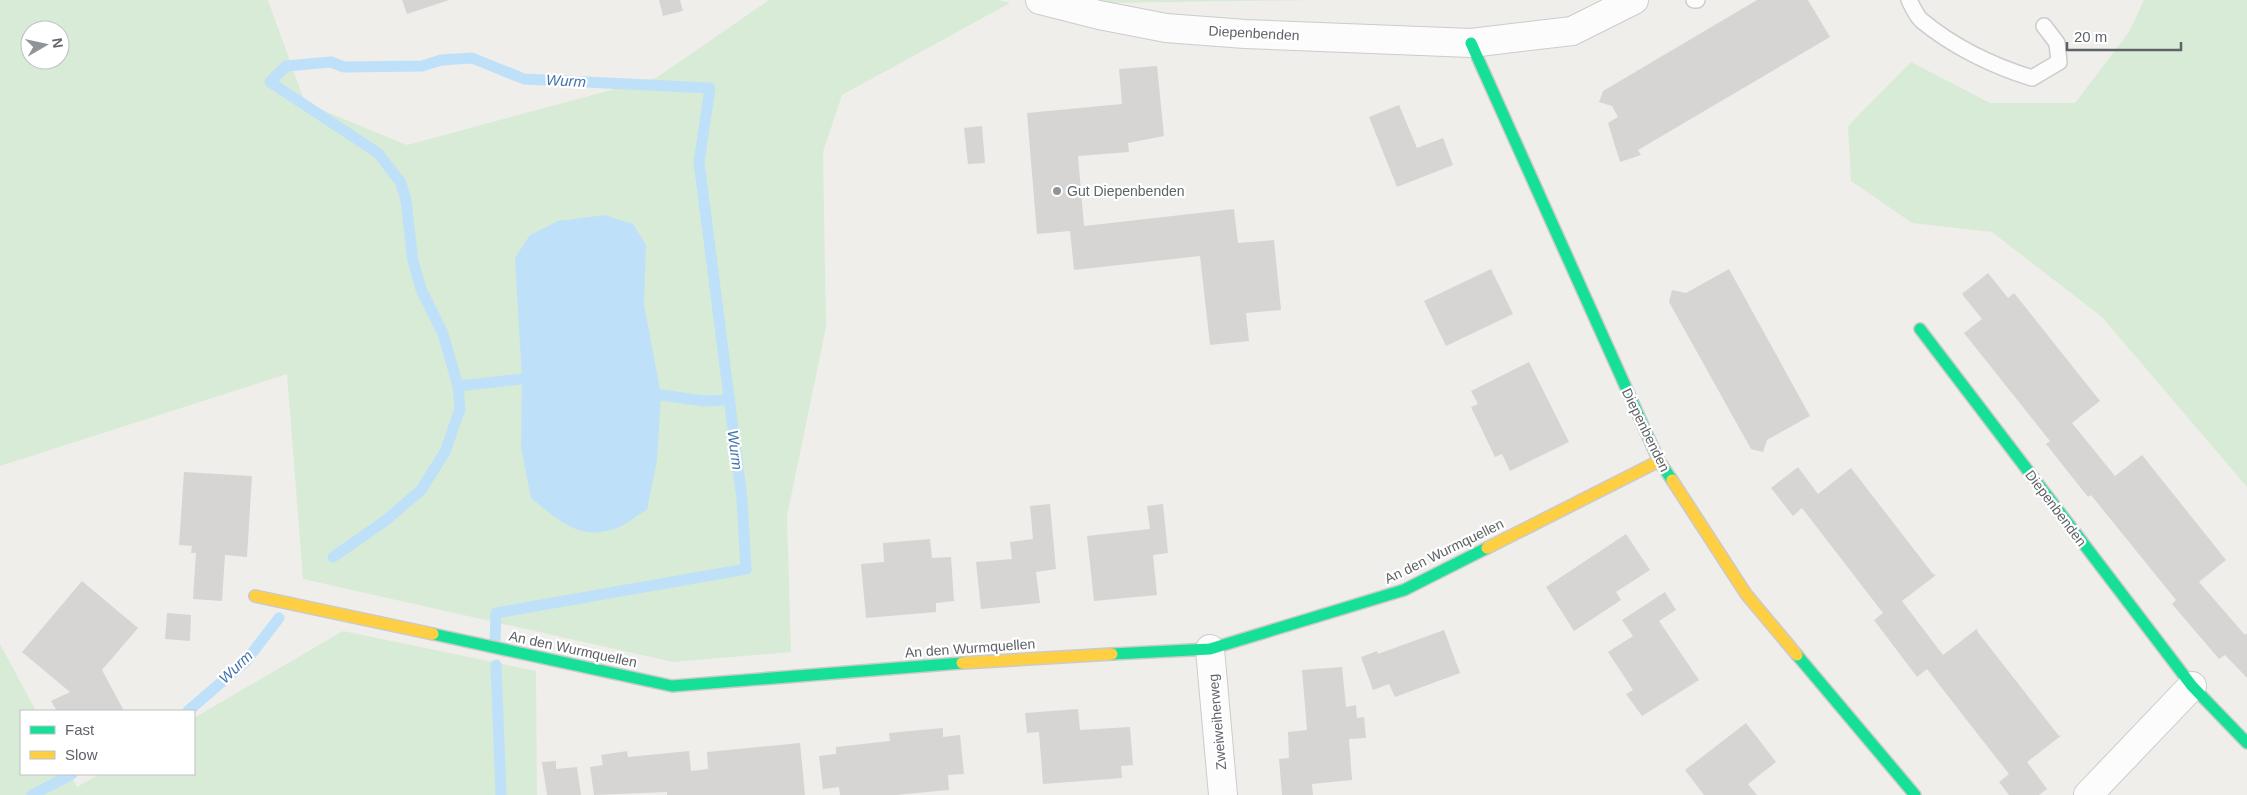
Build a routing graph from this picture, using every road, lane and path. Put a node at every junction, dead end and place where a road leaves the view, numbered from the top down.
1 (1040, 0) edge
2 (1634, 0) edge
3 (1909, 0) edge
4 (2044, 26) dead end
5 (1471, 43) junction
6 (1920, 329) dead end
7 (1659, 461) junction
8 (255, 596) dead end
9 (1210, 649) junction
10 (2192, 686) junction
11 (2247, 744) edge
12 (1223, 795) edge
13 (1915, 795) edge
14 (2088, 795) edge

1 - 5 street, Diepenbenden
2 - 5 street, Diepenbenden
3 - 4 lane
5 - 7 street, Diepenbenden
6 - 10 street, Diepenbenden
7 - 9 street, An den Wurmquellen
7 - 13 street, Diepenbenden
8 - 9 street, An den Wurmquellen
9 - 12 street, Zweiweiherweg
10 - 11 street, Diepenbenden
10 - 14 street

